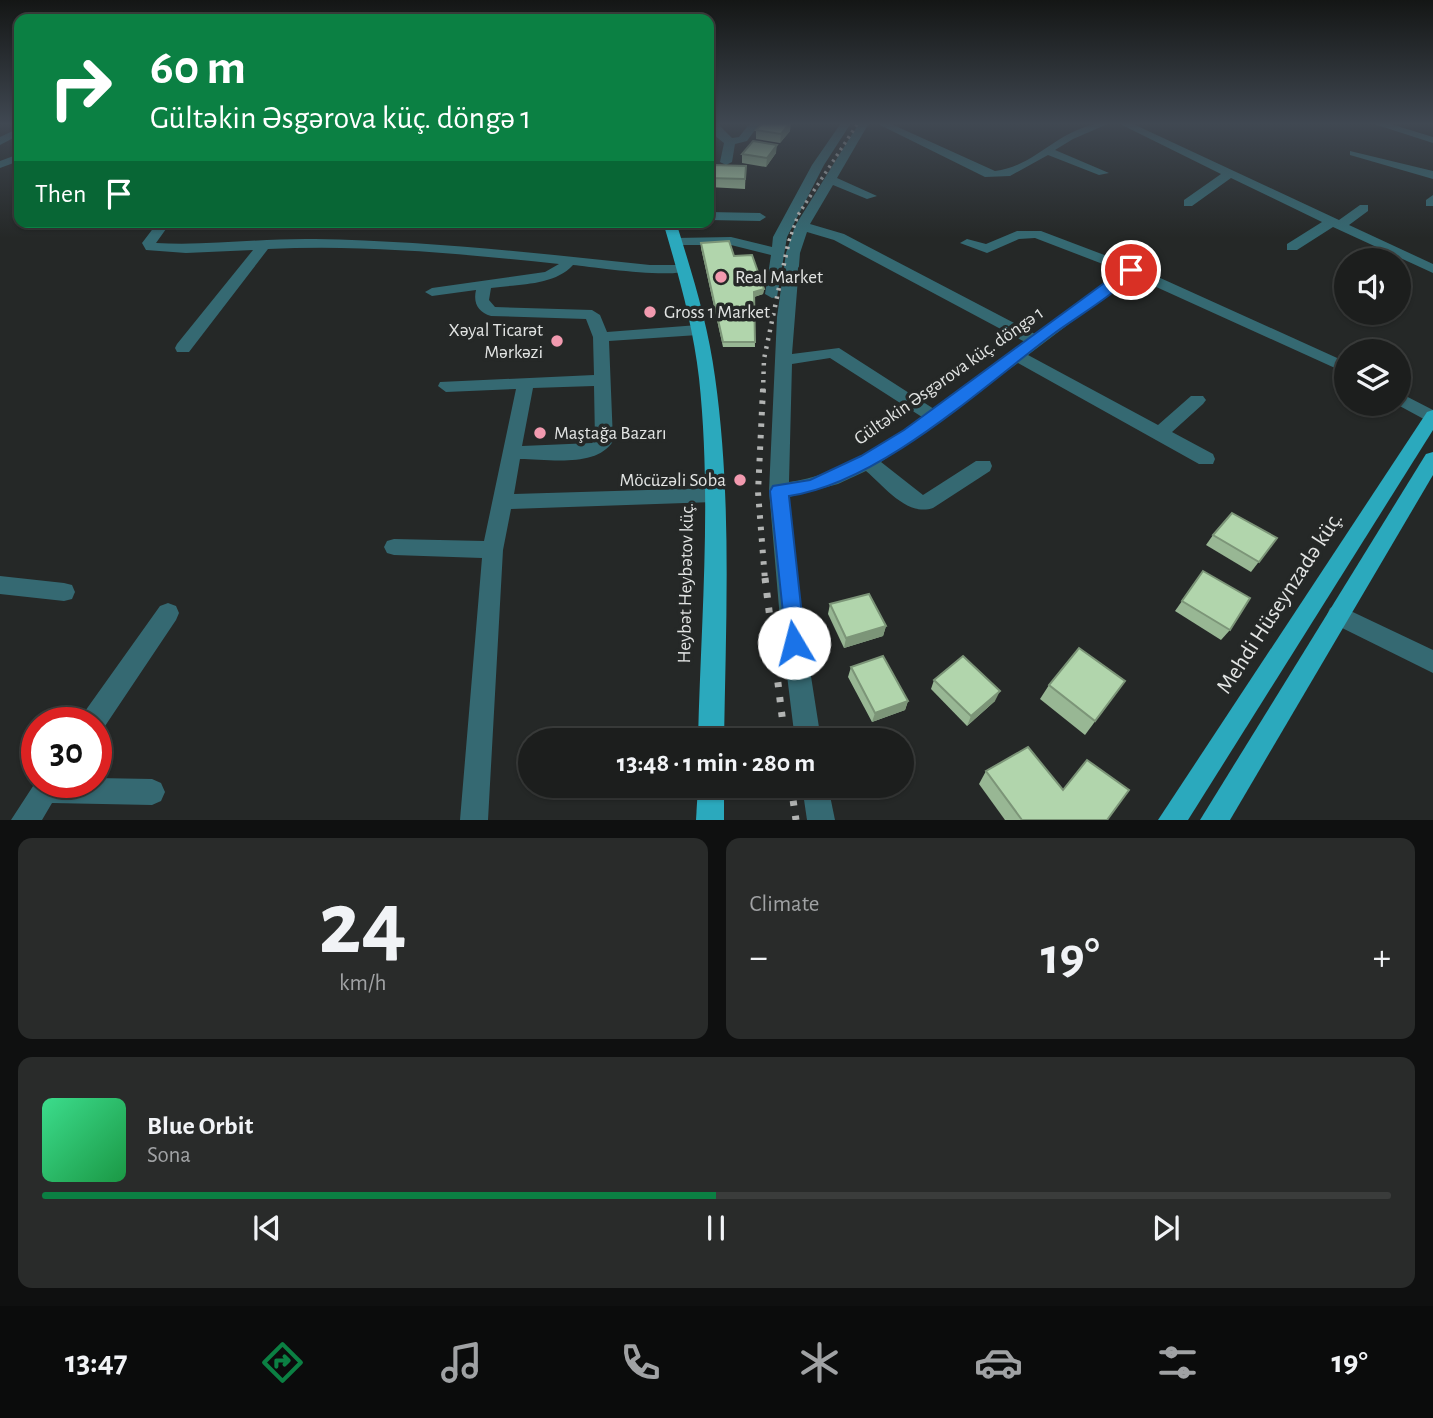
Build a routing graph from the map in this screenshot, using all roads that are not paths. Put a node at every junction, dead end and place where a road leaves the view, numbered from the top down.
1 (822, 161) edge
2 (841, 161) edge
3 (962, 161) edge
4 (1026, 161) edge
5 (1074, 161) edge
6 (1203, 161) edge
7 (1384, 161) edge
8 (1103, 173) dead end
9 (1229, 174) junction
10 (1433, 175) edge
11 (830, 179) junction
12 (871, 196) dead end
13 (1188, 203) dead end
14 (1364, 208) dead end
15 (714, 216) edge
16 (760, 217) dead end
17 (1336, 223) junction
18 (802, 226) junction
19 (160, 228) edge
20 (670, 228) edge
21 (675, 242) junction
22 (967, 243) dead end
23 (264, 245) junction
24 (1292, 247) dead end
25 (776, 253) junction
26 (569, 261) junction
27 (683, 269) junction
28 (1433, 269) edge
29 (1131, 270) junction
30 (484, 286) junction
31 (432, 292) dead end
32 (772, 294) dead end
33 (698, 330) junction
34 (601, 337) junction
35 (1036, 341) junction
36 (183, 348) dead end
37 (1017, 356) junction
38 (784, 360) junction
39 (1334, 363) edge
40 (602, 380) junction
41 (525, 385) junction
42 (446, 386) dead end
43 (1197, 400) dead end
44 (1411, 405) edge
45 (934, 417) junction
46 (1433, 417) edge
47 (1159, 434) junction
48 (511, 453) junction
49 (1206, 459) dead end
50 (1433, 459) edge
51 (867, 461) junction
52 (983, 466) dead end
53 (779, 491) junction
54 (713, 495) junction
55 (501, 502) junction
56 (394, 547) dead end
57 (492, 550) junction
58 (0, 585) edge
59 (64, 593) dead end
60 (168, 613) dead end
61 (1338, 615) junction
62 (1433, 662) edge
63 (103, 707) edge
64 (711, 728) edge
65 (806, 728) edge
66 (112, 790) edge
67 (152, 792) dead end
68 (40, 798) edge
69 (711, 798) edge
70 (817, 798) edge
71 (25, 820) edge
72 (474, 820) edge
73 (710, 820) edge
74 (821, 820) edge
75 (1172, 820) edge
76 (1214, 820) edge

1 - 25 street
2 - 11 street
3 - 4 street
5 - 8 street
6 - 9 street
7 - 10 street
9 - 13 street
9 - 17 street
11 - 12 street
11 - 18 street
14 - 17 street
15 - 16 street
17 - 24 street
17 - 28 street
18 - 35 street
18 - 38 street
19 - 23 street
20 - 21 main road, Heybət Heybətov küç.
21 - 25 street
21 - 27 main road, Heybət Heybətov küç.
22 - 29 street
23 - 26 street
23 - 36 street
25 - 32 street
26 - 27 street
26 - 30 street
27 - 33 main road, Heybət Heybətov küç.
29 - 35 street, Gültəkin Əsgərova küç. döngə 1
29 - 39 street
30 - 31 street
30 - 34 street
33 - 34 street
33 - 54 main road, Heybət Heybətov küç.
34 - 40 street
35 - 37 street, Gültəkin Əsgərova küç. döngə 1
37 - 45 street, Gültəkin Əsgərova küç. döngə 1
37 - 47 street
38 - 45 street
38 - 53 street
40 - 41 street
40 - 48 street
41 - 42 street
41 - 48 street
43 - 47 street
44 - 46 street
45 - 51 street, Gültəkin Əsgərova küç. döngə 1
46 - 75 main road, Mehdi Hüseynzadə küç.
47 - 49 street
48 - 55 street
50 - 61 main road
51 - 52 street
51 - 53 street, Gültəkin Əsgərova küç. döngə 1
53 - 65 street
54 - 55 street
54 - 64 main road, Heybət Heybətov küç.
55 - 57 street
56 - 57 street
57 - 72 street
58 - 59 street
60 - 63 street
61 - 62 street
61 - 76 main road
66 - 67 street
68 - 71 street
69 - 73 main road
70 - 74 street

